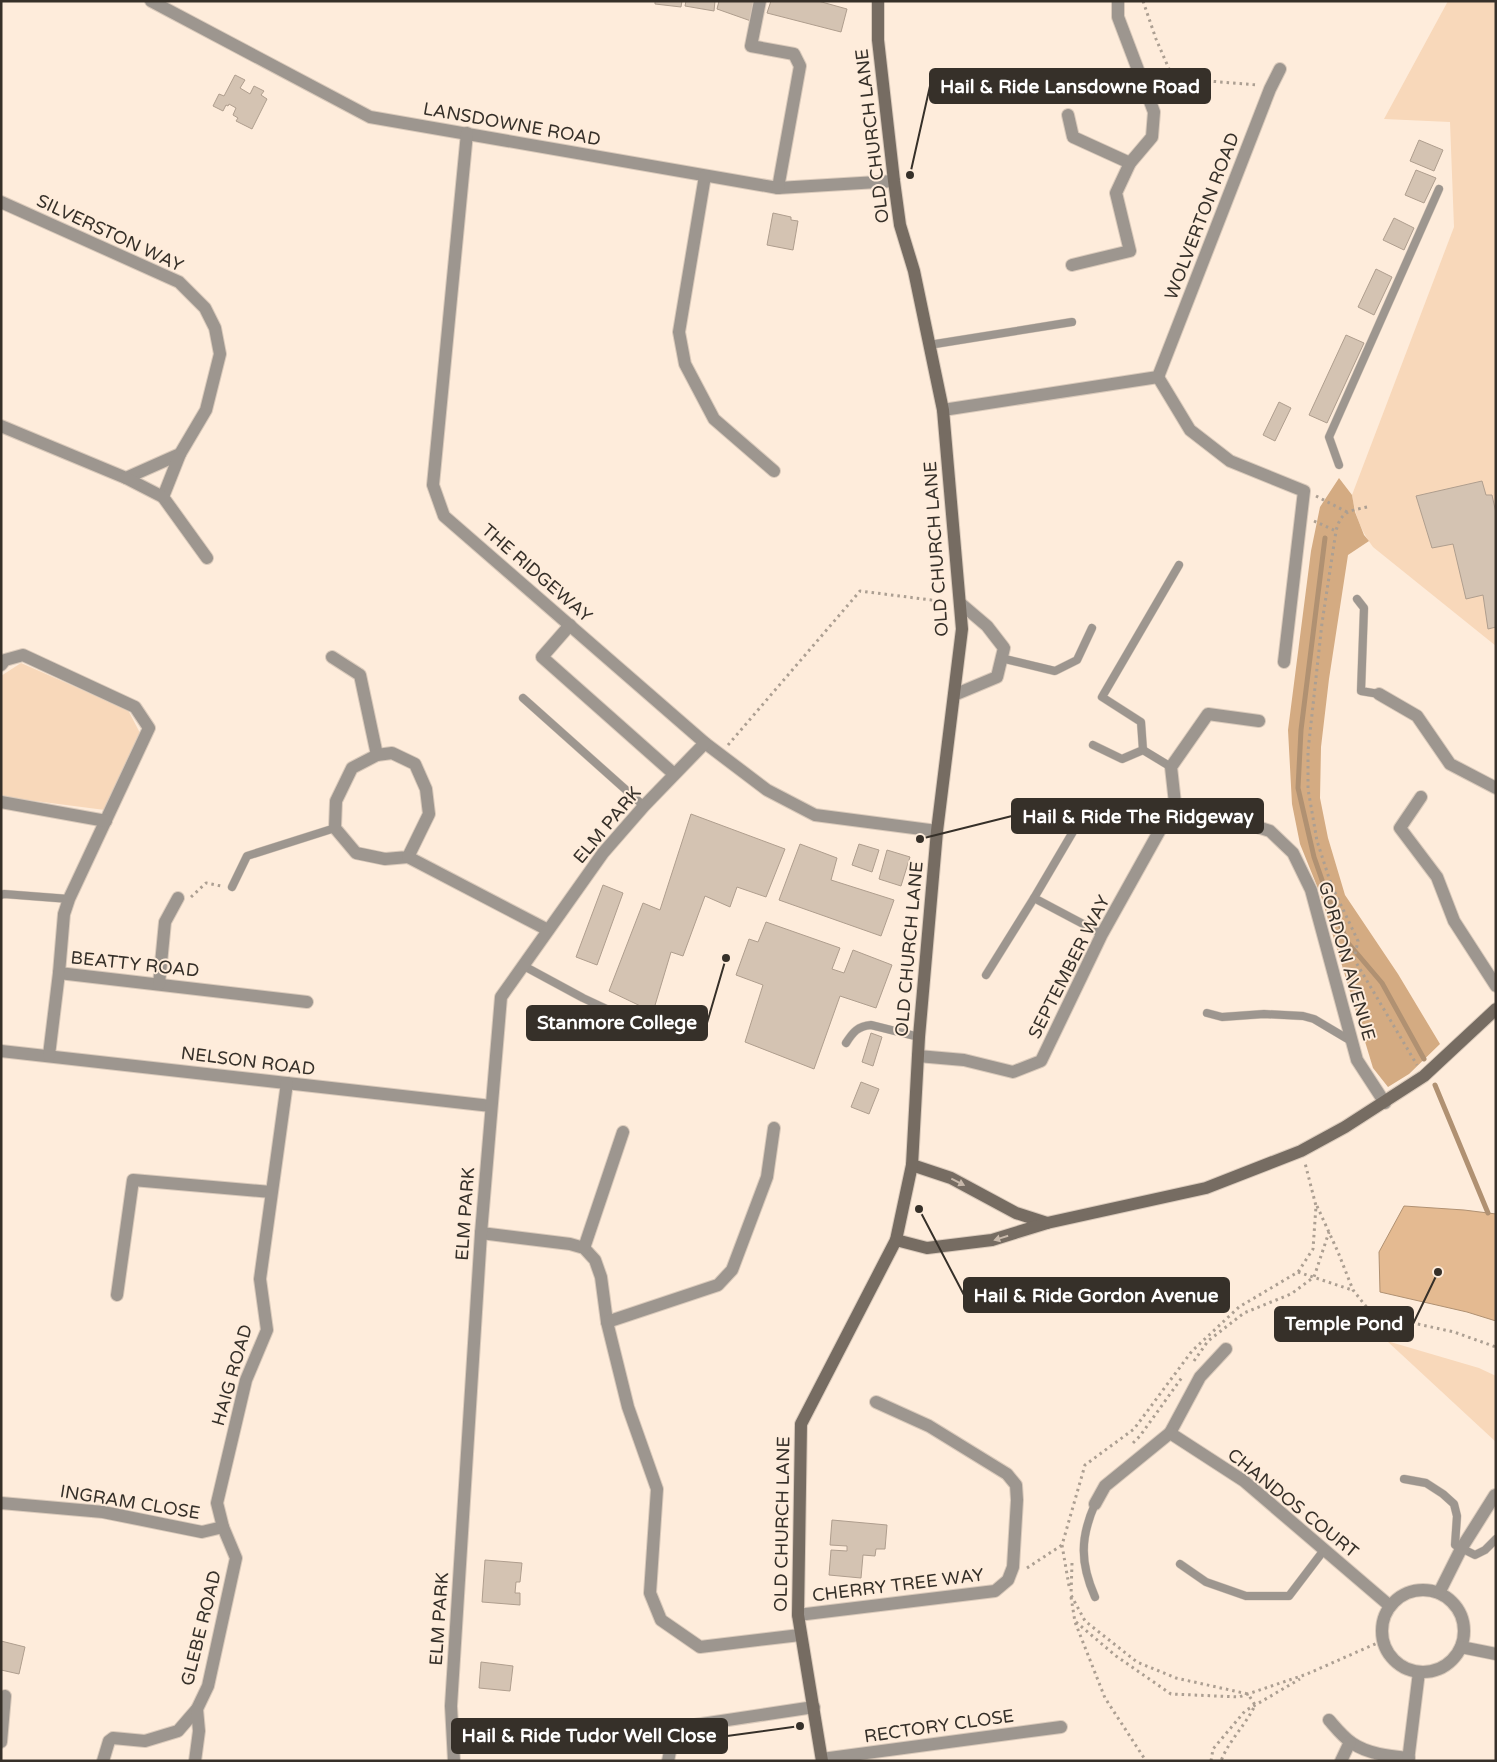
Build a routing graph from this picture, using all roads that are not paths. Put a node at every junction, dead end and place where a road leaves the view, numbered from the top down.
1 (151, 1) edge
2 (760, 1) edge
3 (878, 1) edge
4 (1118, 1) edge
5 (1280, 69) dead end
6 (1068, 115) dead end
7 (467, 133) junction
8 (1130, 164) junction
9 (705, 176) junction
10 (894, 181) junction
11 (778, 188) junction
12 (1439, 188) dead end
13 (1, 202) edge
14 (1072, 265) dead end
15 (1072, 322) dead end
16 (929, 345) junction
17 (1158, 377) junction
18 (943, 410) junction
19 (1, 426) edge
20 (180, 454) junction
21 (1339, 465) dead end
22 (774, 472) dead end
23 (126, 478) junction
24 (163, 497) junction
25 (207, 558) dead end
26 (1179, 565) dead end
27 (1357, 599) dead end
28 (960, 603) junction
29 (570, 625) junction
30 (1092, 628) dead end
31 (332, 656) dead end
32 (1001, 658) junction
33 (1284, 662) dead end
34 (1, 665) edge
35 (1379, 694) joint
36 (954, 696) junction
37 (523, 698) dead end
38 (1259, 721) dead end
39 (705, 743) junction
40 (1093, 745) dead end
41 (1143, 750) junction
42 (377, 755) junction
43 (1171, 767) junction
44 (674, 774) junction
45 (1496, 788) edge
46 (1420, 797) dead end
47 (1, 802) edge
48 (644, 806) junction
49 (1087, 808) dead end
50 (106, 821) junction
51 (1242, 822) dead end
52 (335, 828) junction
53 (937, 831) junction
54 (408, 858) junction
55 (232, 887) road end
56 (1, 895) edge
57 (178, 898) road end
58 (1034, 898) junction
59 (69, 899) junction
60 (548, 930) junction
61 (1102, 934) junction
62 (522, 965) junction
63 (59, 973) junction
64 (986, 975) dead end
65 (159, 984) junction
66 (1496, 986) edge
67 (307, 1002) dead end
68 (1496, 1009) edge
69 (1207, 1013) dead end
70 (647, 1028) dead end
71 (919, 1038) junction
72 (1351, 1041) junction
73 (846, 1043) dead end
74 (1, 1051) edge
75 (49, 1056) junction
76 (918, 1056) junction
77 (287, 1083) junction
78 (1384, 1103) junction
79 (491, 1106) junction
80 (774, 1128) dead end
81 (623, 1132) dead end
82 (912, 1165) junction
83 (271, 1192) junction
84 (1047, 1223) junction
85 (481, 1233) junction
86 (896, 1240) junction
87 (584, 1248) junction
88 (117, 1295) dead end
89 (607, 1322) junction
90 (1226, 1349) dead end
91 (876, 1402) dead end
92 (1170, 1433) junction
93 (1404, 1479) dead end
94 (1495, 1495) edge
95 (1, 1503) edge
96 (1095, 1504) joint
97 (224, 1527) junction
98 (1496, 1539) edge
99 (1461, 1549) junction
100 (1324, 1550) junction
101 (1180, 1564) dead end
102 (1439, 1593) junction
103 (1095, 1597) dead end
104 (1390, 1606) junction
105 (798, 1615) junction
106 (800, 1635) junction
107 (1461, 1647) junction
108 (1496, 1654) edge
109 (1419, 1672) junction
110 (3, 1695) edge
111 (814, 1707) junction
112 (197, 1709) junction
113 (1329, 1720) dead end
114 (1061, 1727) dead end
115 (1, 1742) edge
116 (1350, 1742) junction
117 (822, 1760) edge
118 (1409, 1760) edge
119 (103, 1761) edge
120 (195, 1761) edge
121 (454, 1761) edge
122 (668, 1761) edge
123 (1340, 1761) edge

1 - 7 street, LANSDOWNE ROAD
2 - 11 street
3 - 10 street, OLD CHURCH LANE
4 - 8 street
5 - 17 street, WOLVERTON ROAD
6 - 8 street
7 - 9 street, LANSDOWNE ROAD
7 - 29 street, THE RIDGEWAY
8 - 14 street
9 - 11 street, LANSDOWNE ROAD
9 - 22 street
10 - 11 street, LANSDOWNE ROAD
10 - 16 street, OLD CHURCH LANE
12 - 21 lane
13 - 20 street, SILVERSTON WAY
15 - 16 lane
16 - 18 street, OLD CHURCH LANE
17 - 18 street
17 - 33 street
18 - 28 street, OLD CHURCH LANE
19 - 23 street
20 - 23 street
20 - 24 street, SILVERSTON WAY
23 - 24 street
24 - 25 street
26 - 41 lane
27 - 35 lane
28 - 32 street
28 - 36 street, OLD CHURCH LANE
29 - 39 street, THE RIDGEWAY
29 - 44 street
30 - 32 lane
31 - 42 street
32 - 36 street
34 - 50 street, BEATTY ROAD
35 - 45 street
36 - 53 street, OLD CHURCH LANE
37 - 48 lane
38 - 43 street
39 - 44 street, ELM PARK
39 - 53 street, THE RIDGEWAY
40 - 41 lane
41 - 43 lane
42 - 52 street
42 - 54 street
43 - 61 street, SEPTEMBER WAY
44 - 48 street, ELM PARK
46 - 66 street
47 - 50 street
48 - 60 street, ELM PARK
49 - 58 lane
50 - 59 street, BEATTY ROAD
51 - 72 street, GORDON AVENUE
52 - 54 street
52 - 55 lane
53 - 71 street, OLD CHURCH LANE
54 - 60 street
56 - 59 lane
57 - 65 street
58 - 61 lane
58 - 64 lane
59 - 63 street, BEATTY ROAD
60 - 62 street, ELM PARK
61 - 76 street, SEPTEMBER WAY
62 - 70 lane
62 - 79 street, ELM PARK
63 - 65 street, BEATTY ROAD
63 - 75 street
65 - 67 street, BEATTY ROAD
68 - 78 street
69 - 72 lane
71 - 73 lane
71 - 76 street, OLD CHURCH LANE
72 - 78 street, GORDON AVENUE
74 - 75 street, NELSON ROAD
75 - 77 street, NELSON ROAD
76 - 82 street, OLD CHURCH LANE
77 - 79 street, NELSON ROAD
77 - 83 street, HAIG ROAD
78 - 84 street
79 - 85 street, ELM PARK
80 - 89 street
81 - 87 street
82 -> 84 street
82 - 86 street, OLD CHURCH LANE
83 - 88 street
83 - 97 street, HAIG ROAD
84 -> 86 street
85 - 87 street
85 - 121 street, ELM PARK
86 - 105 street, OLD CHURCH LANE
87 - 89 street
89 - 106 street
90 - 92 street
91 - 105 street, CHERRY TREE WAY
92 - 96 street
92 - 100 street, CHANDOS COURT
93 - 99 lane
94 - 99 street
95 - 97 street, INGRAM CLOSE
96 - 103 lane
97 - 112 street, GLEBE ROAD
98 - 99 lane
99 - 102 street
100 - 101 lane
100 - 104 street, CHANDOS COURT
102 - 104 street
102 - 107 street
104 - 109 street
105 - 106 street, OLD CHURCH LANE
106 - 111 street, OLD CHURCH LANE
107 - 108 street
107 - 109 street
109 - 118 street
110 - 115 street
111 - 117 street, OLD CHURCH LANE
111 - 122 street
112 - 119 street, GLEBE ROAD
112 - 120 street
113 - 116 street
114 - 117 street, RECTORY CLOSE
116 - 118 street
116 - 123 street

